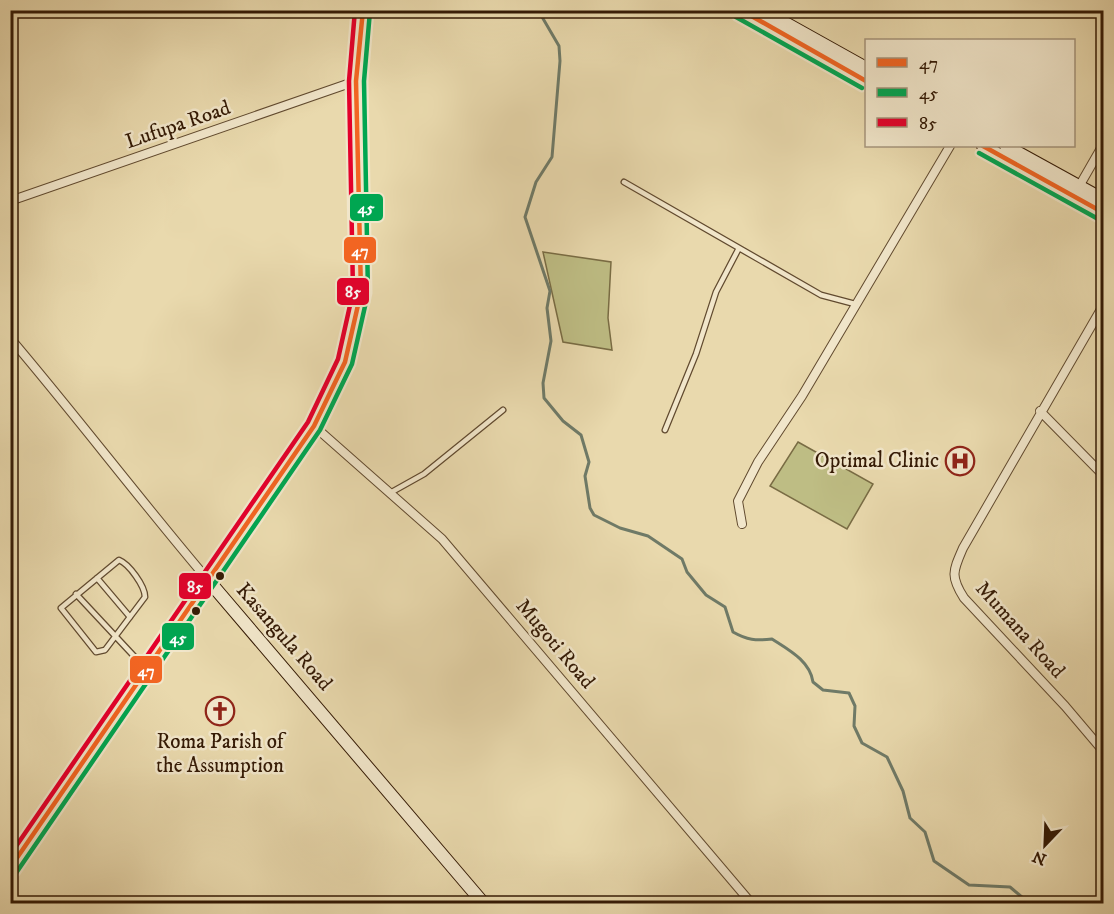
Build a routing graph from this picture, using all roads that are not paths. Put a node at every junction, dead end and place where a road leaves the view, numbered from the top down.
1 (363, 10) edge
2 (740, 10) edge
3 (762, 10) edge
4 (865, 67) edge
5 (865, 80) edge
6 (356, 81) junction
7 (1104, 143) edge
8 (949, 147) edge
9 (985, 147) edge
10 (1007, 147) edge
11 (624, 182) dead end
12 (1076, 191) junction
13 (1104, 200) edge
14 (10, 201) edge
15 (1104, 213) edge
16 (739, 248) junction
17 (855, 304) junction
18 (1104, 304) edge
19 (10, 338) edge
20 (503, 410) dead end
21 (1040, 411) junction
22 (314, 426) junction
23 (665, 430) dead end
24 (1104, 476) edge
25 (390, 493) junction
26 (742, 524) dead end
27 (97, 578) junction
28 (208, 580) junction
29 (76, 594) junction
30 (130, 617) junction
31 (115, 637) junction
32 (146, 669) junction
33 (1104, 752) edge
34 (10, 869) edge
35 (484, 903) edge
36 (752, 903) edge

1 - 6 main road
2 - 5 main road
3 - 4 main road
6 - 14 street, Lufupa Road
6 - 22 main road
7 - 12 street
8 - 17 street
9 - 12 main road
10 - 12 main road
11 - 16 lane
12 - 13 main road
12 - 15 main road
16 - 17 lane
16 - 23 lane
17 - 26 street
18 - 21 street, Mumana Road
19 - 28 street, Kasangula Road
20 - 25 lane
21 - 24 street
21 - 33 street, Mumana Road
22 - 25 street, Mugoti Road
22 - 28 main road
25 - 36 street, Mugoti Road
27 - 29 lane
27 - 30 lane
27 - 30 lane
28 - 32 main road
28 - 35 main road, Kasangula Road
29 - 31 lane
29 - 31 lane
30 - 31 lane
31 - 32 lane
32 - 34 main road

